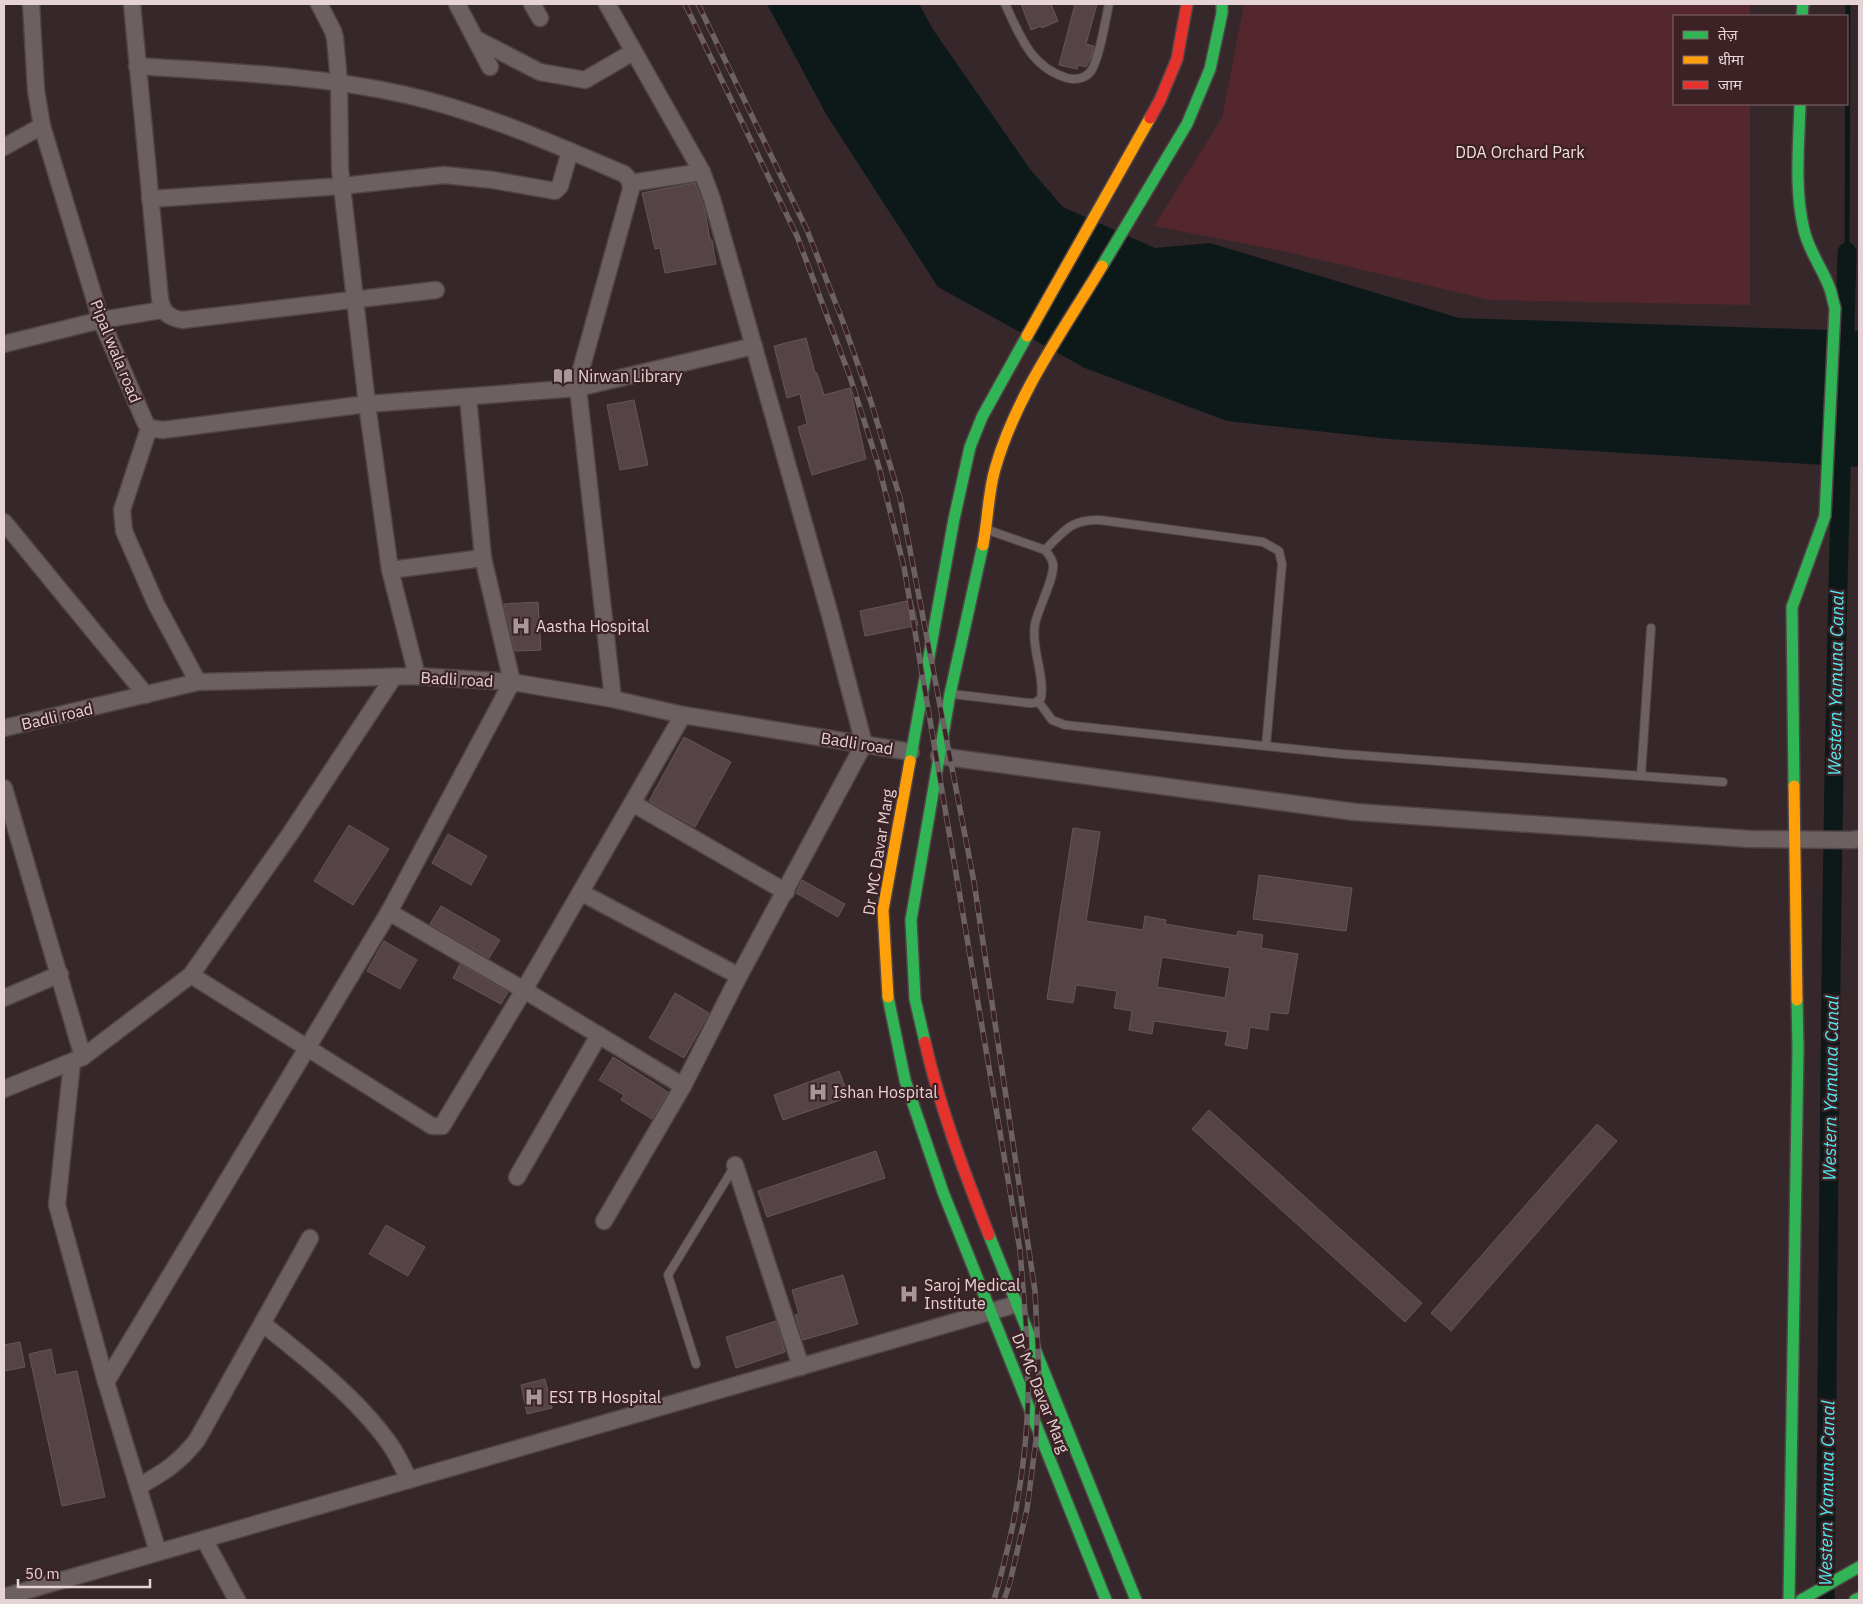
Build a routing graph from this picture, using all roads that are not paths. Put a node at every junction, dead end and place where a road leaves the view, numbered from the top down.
1 (31, 4) edge
2 (132, 4) edge
3 (319, 4) edge
4 (457, 4) edge
5 (607, 4) edge
6 (1005, 4) edge
7 (1109, 4) edge
8 (1187, 4) edge
9 (1222, 4) edge
10 (476, 39) junction
11 (633, 52) junction
12 (137, 66) junction
13 (490, 67) dead end
14 (339, 82) junction
15 (1800, 105) edge
16 (42, 126) junction
17 (4, 147) edge
18 (570, 151) junction
19 (702, 172) junction
20 (631, 183) junction
21 (342, 186) junction
22 (150, 199) junction
23 (436, 290) dead end
24 (355, 299) junction
25 (162, 310) junction
26 (101, 320) junction
27 (4, 344) edge
28 (754, 346) junction
29 (578, 388) junction
30 (468, 398) junction
31 (367, 404) junction
32 (149, 428) junction
33 (965, 506) junction
34 (988, 512) junction
35 (4, 522) edge
36 (986, 529) junction
37 (1045, 550) junction
38 (483, 558) junction
39 (390, 570) junction
40 (1651, 628) dead end
41 (417, 676) junction
42 (393, 678) junction
43 (198, 682) junction
44 (512, 682) junction
45 (950, 694) junction
46 (146, 695) junction
47 (613, 699) junction
48 (1038, 701) junction
49 (683, 715) junction
50 (4, 728) edge
51 (864, 744) junction
52 (1266, 746) junction
53 (911, 752) junction
54 (939, 756) junction
55 (1641, 776) junction
56 (1723, 782) dead end
57 (4, 788) edge
58 (634, 804) junction
59 (1804, 839) junction
60 (1855, 840) edge
61 (786, 892) junction
62 (582, 893) junction
63 (389, 912) junction
64 (60, 974) junction
65 (191, 975) junction
66 (739, 976) junction
67 (524, 990) junction
68 (4, 998) edge
69 (599, 1035) junction
70 (308, 1048) junction
71 (78, 1059) junction
72 (683, 1086) junction
73 (4, 1089) edge
74 (735, 1166) joint
75 (517, 1177) dead end
76 (604, 1221) dead end
77 (310, 1238) dead end
78 (1017, 1304) junction
79 (991, 1312) junction
80 (263, 1324) junction
81 (696, 1364) dead end
82 (801, 1367) junction
83 (106, 1382) junction
84 (409, 1480) junction
85 (138, 1487) junction
86 (204, 1539) junction
87 (158, 1552) junction
88 (1859, 1567) edge
89 (4, 1597) edge
90 (1859, 1598) edge
91 (237, 1600) edge
92 (1106, 1600) edge
93 (1136, 1600) edge
94 (1789, 1600) edge
95 (1801, 1600) edge
96 (1856, 1600) edge

1 - 16 street, Pipal wala road
2 - 12 street
3 - 14 street
4 - 10 street
5 - 11 street
6 - 7 lane
8 - 33 street, Dr MC Davar Marg
9 - 34 street
10 - 11 street
10 - 13 street
11 - 19 street
12 - 14 street
12 - 22 street
14 - 18 street
14 - 21 street
15 - 59 street
16 - 17 street
16 - 26 street, Pipal wala road
18 - 20 street
18 - 21 street
19 - 20 street
19 - 28 street
20 - 29 street
21 - 22 street
21 - 24 street
22 - 25 street
23 - 24 street
24 - 25 street
24 - 31 street
25 - 26 street
26 - 27 street
26 - 32 street, Pipal wala road
28 - 29 street
28 - 51 street
29 - 30 street
29 - 47 street
30 - 31 street
30 - 38 street
31 - 32 street
31 - 39 street
32 - 43 street
33 - 34 street
33 - 53 street, Dr MC Davar Marg
34 - 36 street
35 - 46 street
36 - 37 lane
36 - 45 street
37 - 48 lane
37 - 52 lane
38 - 39 street
38 - 44 street
39 - 41 street
40 - 55 lane
41 - 42 street, Badli road
41 - 44 street, Badli road
42 - 43 street, Badli road
42 - 65 street
43 - 46 street, Badli road
44 - 47 street, Badli road
44 - 63 street
45 - 48 lane
45 - 54 street
46 - 50 street, Badli road
47 - 49 street, Badli road
48 - 52 lane
49 - 51 street, Badli road
49 - 58 street
51 - 53 street, Badli road
51 - 61 street
52 - 55 lane
53 - 79 street, Dr MC Davar Marg
54 - 59 street
54 - 78 street
55 - 56 lane
57 - 64 street
58 - 61 street
58 - 62 street
59 - 60 street
59 - 94 street
61 - 66 street
62 - 66 street
62 - 67 street
63 - 67 street
63 - 70 street
64 - 68 street
64 - 71 street
65 - 70 street
65 - 71 street
66 - 72 street
67 - 69 street
67 - 70 street
69 - 72 street
69 - 75 street
70 - 83 street
71 - 73 street
71 - 83 street
72 - 76 street
74 - 81 lane
74 - 82 street
77 - 80 street
78 - 79 street
78 - 93 street
79 - 82 street
79 - 92 street, Dr MC Davar Marg
80 - 84 street
80 - 85 street
82 - 84 street
83 - 85 street
84 - 86 street
85 - 87 street
86 - 87 street
86 - 91 street
87 - 89 street
88 - 95 street
90 - 96 street

